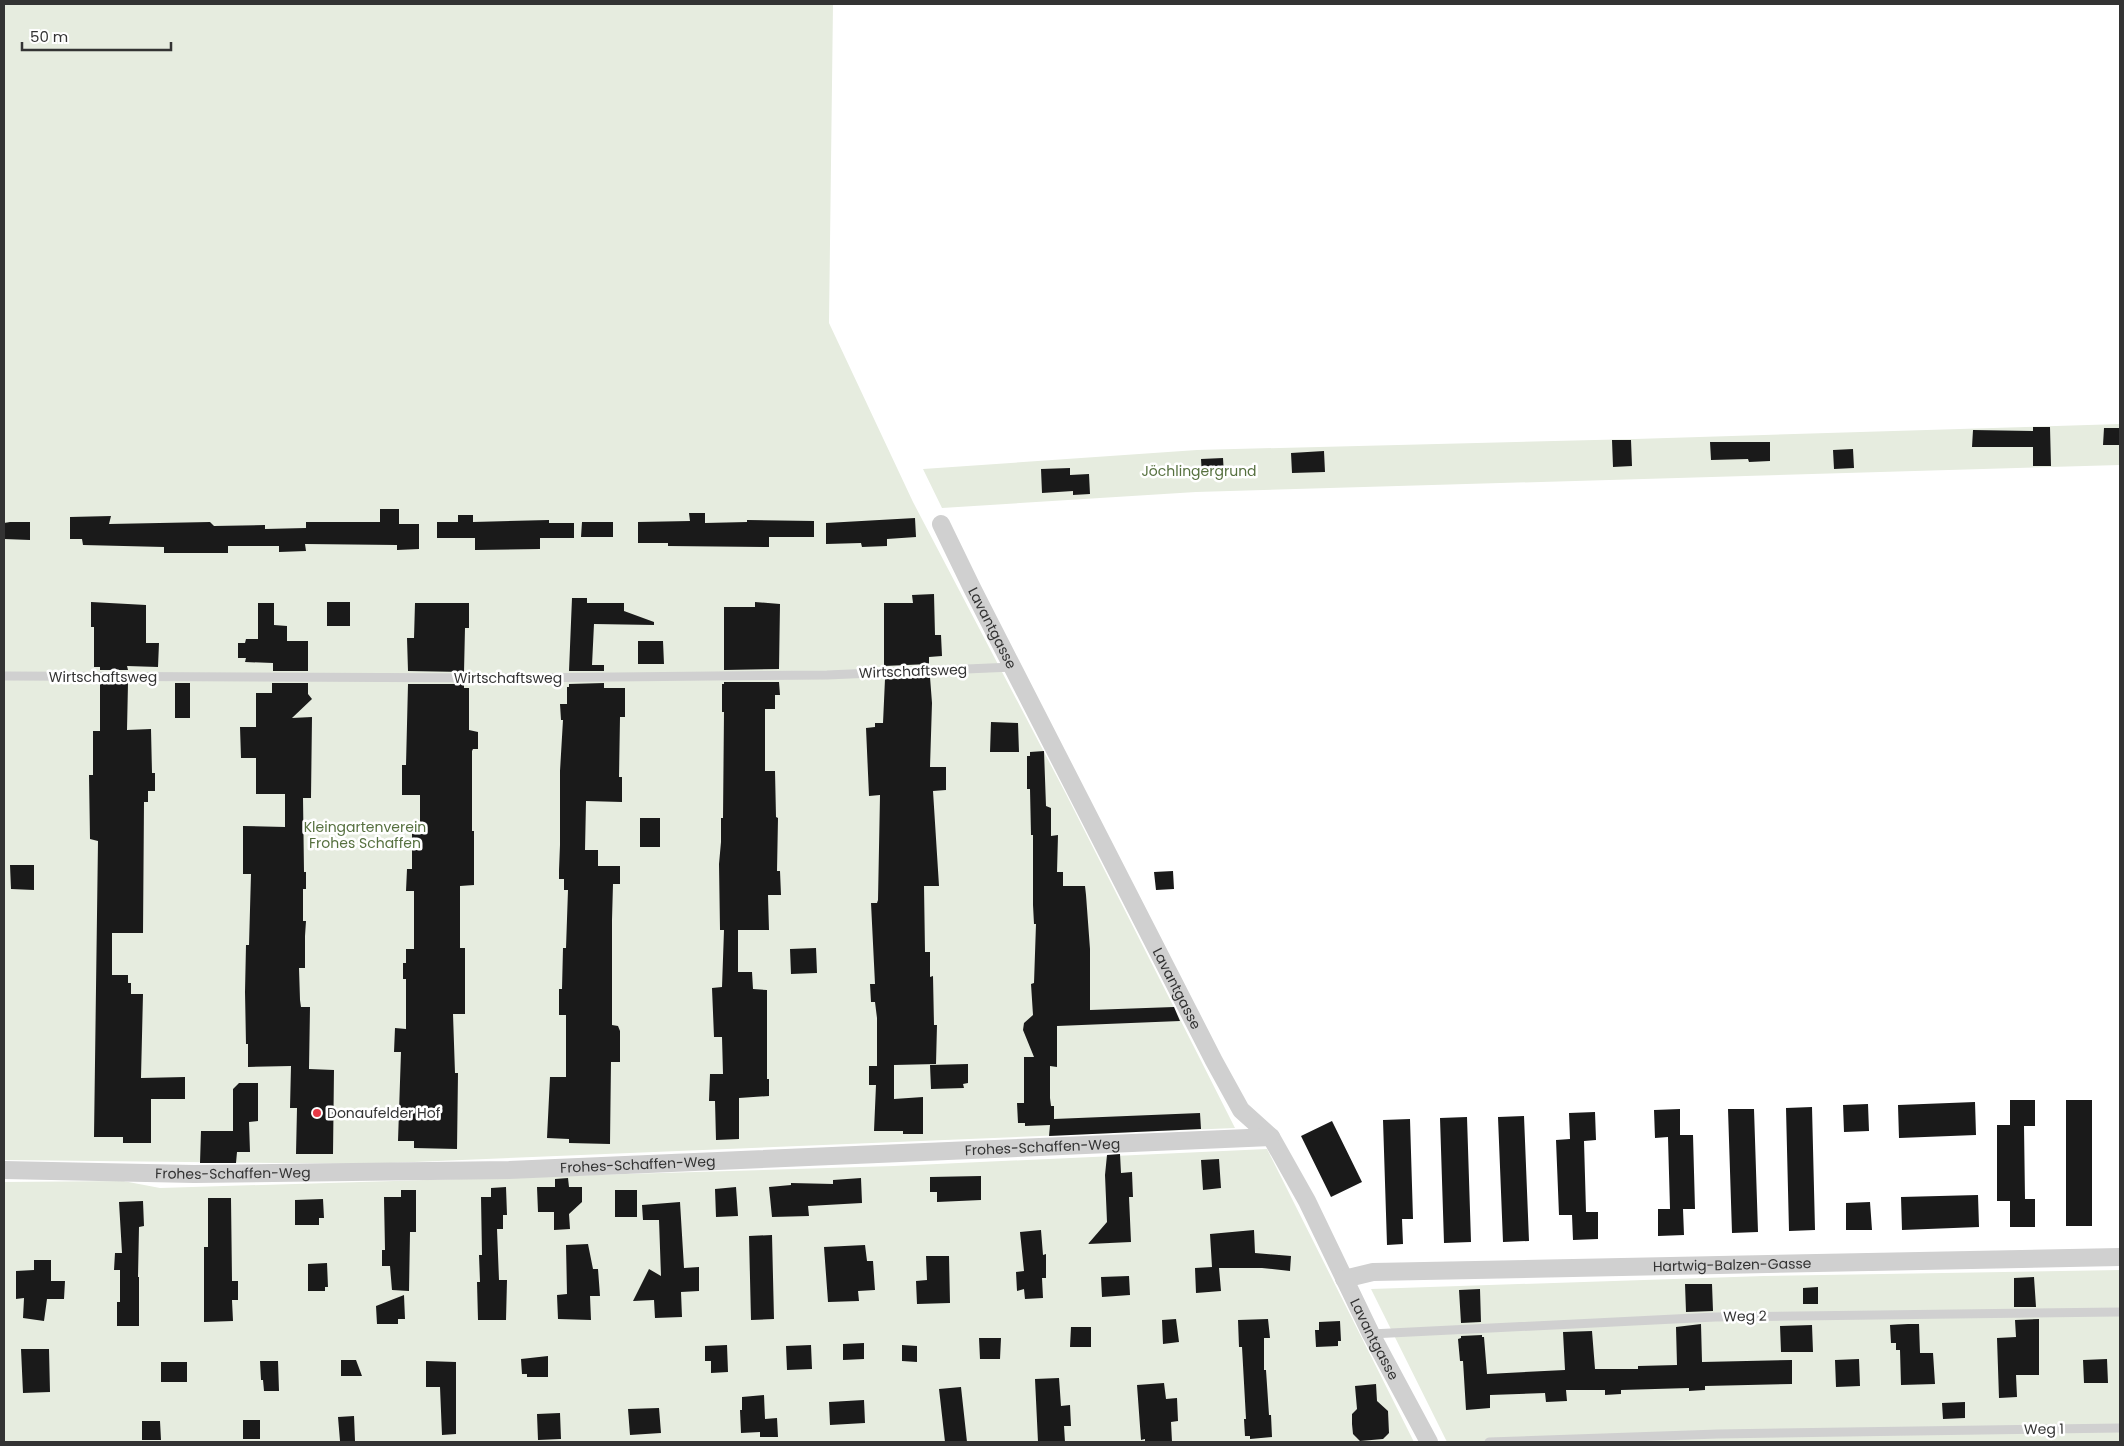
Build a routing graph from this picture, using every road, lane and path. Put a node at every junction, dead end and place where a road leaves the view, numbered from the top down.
1 (941, 524) dead end
2 (1013, 667) junction
3 (4, 676) edge
4 (1271, 1137) junction
5 (4, 1170) edge
6 (2120, 1257) edge
7 (1344, 1278) junction
8 (2120, 1312) edge
9 (1371, 1334) junction
10 (2120, 1428) edge
11 (1429, 1442) edge
12 (1489, 1442) edge

1 - 2 street, Lavantgasse
2 - 3 lane, Wirtschaftsweg
2 - 4 street, Lavantgasse
4 - 5 street, Frohes-Schaffen-Weg
4 - 7 street, Lavantgasse
6 - 7 street, Hartwig-Balzen-Gasse
7 - 9 street, Lavantgasse
8 - 9 lane, Weg 2
9 - 11 street, Lavantgasse
10 - 12 lane, Weg 1

